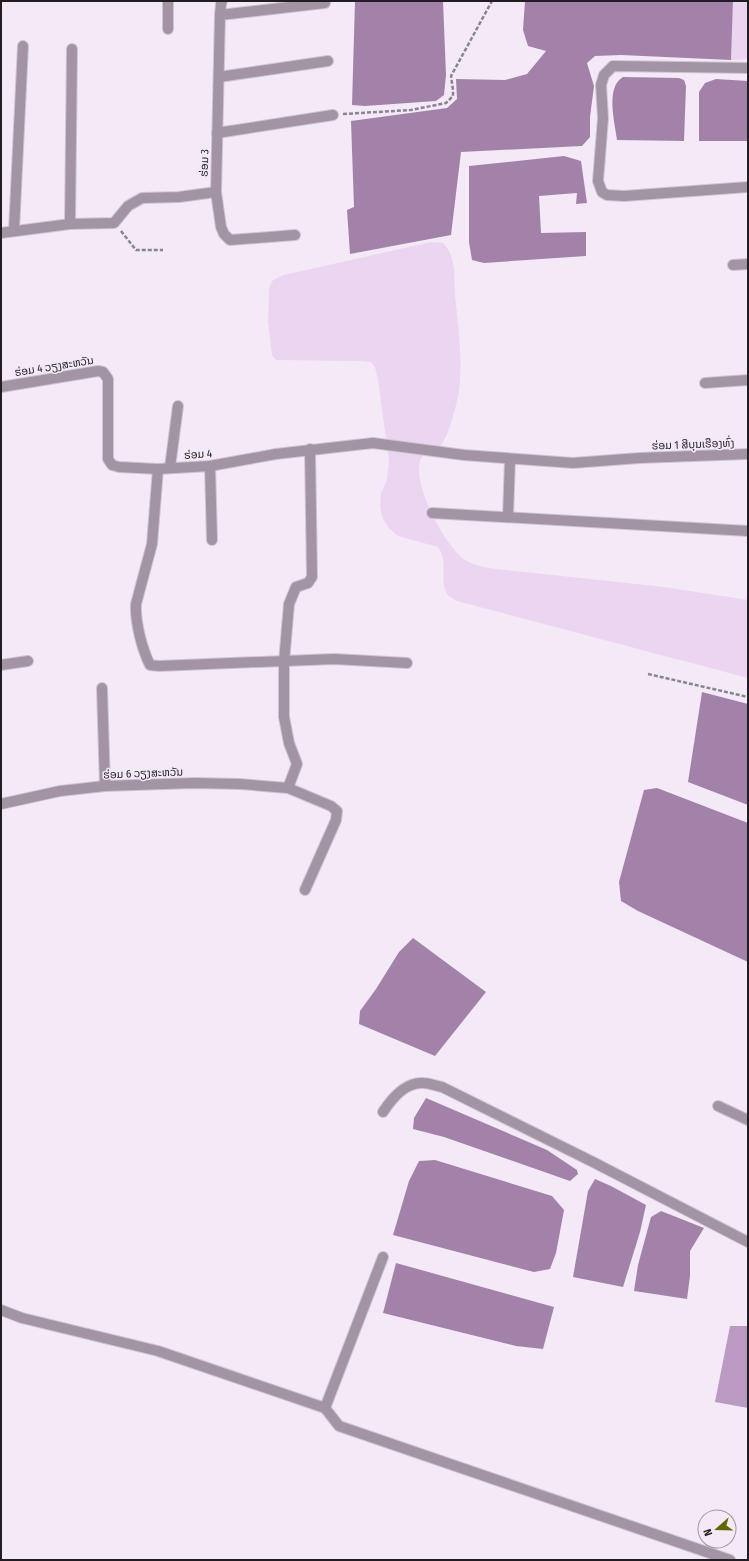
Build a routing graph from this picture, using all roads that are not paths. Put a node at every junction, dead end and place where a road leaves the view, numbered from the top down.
1 (168, 1) edge
2 (222, 1) edge
3 (325, 4) dead end
4 (220, 15) junction
5 (168, 29) dead end
6 (23, 46) dead end
7 (72, 49) dead end
8 (328, 61) dead end
9 (748, 68) edge
10 (219, 77) junction
11 (333, 115) road end
12 (217, 133) junction
13 (748, 187) edge
14 (216, 192) junction
15 (70, 224) junction
16 (14, 230) junction
17 (1, 233) edge
18 (295, 235) dead end
19 (748, 264) edge
20 (733, 265) dead end
21 (108, 379) joint
22 (748, 380) edge
23 (705, 383) dead end
24 (1, 387) edge
25 (178, 406) dead end
26 (310, 449) junction
27 (748, 454) edge
28 (510, 459) junction
29 (210, 466) junction
30 (170, 467) junction
31 (158, 469) junction
32 (432, 513) dead end
33 (508, 517) junction
34 (748, 531) edge
35 (212, 540) dead end
36 (28, 661) dead end
37 (284, 662) junction
38 (407, 663) dead end
39 (1, 665) edge
40 (102, 688) dead end
41 (106, 786) junction
42 (288, 788) junction
43 (1, 804) edge
44 (305, 890) dead end
45 (718, 1106) dead end
46 (383, 1112) dead end
47 (748, 1120) edge
48 (748, 1242) edge
49 (383, 1257) dead end
50 (1, 1310) edge
51 (325, 1408) junction
52 (730, 1560) edge

1 - 5 street
2 - 4 street, ຮ່ອມ 3
3 - 4 street
4 - 10 street, ຮ່ອມ 3
6 - 16 street
7 - 15 street
8 - 10 street
9 - 13 street
10 - 12 street, ຮ່ອມ 3
11 - 12 street
12 - 14 street, ຮ່ອມ 3
14 - 15 street, ຮ່ອມ 3
14 - 18 street
15 - 16 street
16 - 17 street
19 - 20 street
21 - 24 street, ຮ່ອມ 4 ວຽງສະຫວັນ
21 - 31 street, ຮ່ອມ 4
22 - 23 street
25 - 30 street
26 - 28 street, ຮ່ອມ 4
26 - 29 street, ຮ່ອມ 4
26 - 37 street
27 - 28 street, ຮ່ອມ 1 ສີບຸນເຮືອງທົ່ງ
28 - 33 street
29 - 30 street, ຮ່ອມ 4
29 - 35 street
30 - 31 street, ຮ່ອມ 4
31 - 37 street
32 - 33 street
33 - 34 street
36 - 39 street
37 - 38 street
37 - 42 street
40 - 41 street
41 - 42 street, ຮ່ອມ 6 ວຽງສະຫວັນ
41 - 43 street, ຮ່ອມ 6 ວຽງສະຫວັນ
42 - 44 street, ຮ່ອມ 6 ວຽງສະຫວັນ
45 - 47 street
46 - 48 street
49 - 51 street
50 - 51 street
51 - 52 street

